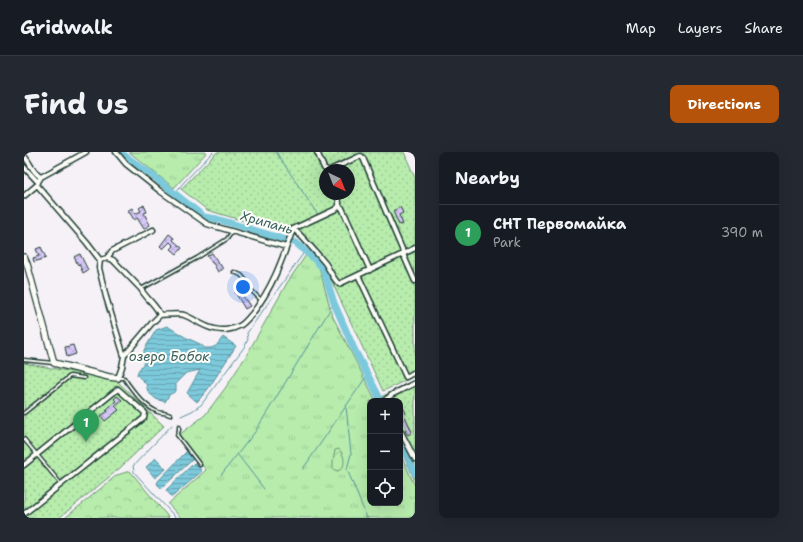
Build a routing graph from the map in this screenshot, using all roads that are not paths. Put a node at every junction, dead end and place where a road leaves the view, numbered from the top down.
1 (86, 152) edge
2 (116, 152) edge
3 (317, 152) edge
4 (360, 154) edge
5 (24, 156) edge
6 (322, 164) edge
7 (340, 164) edge
8 (24, 167) edge
9 (42, 177) junction
10 (38, 183) junction
11 (24, 196) edge
12 (338, 200) edge
13 (339, 206) junction
14 (293, 229) junction
15 (153, 230) dead end
16 (232, 231) junction
17 (287, 245) junction
18 (415, 248) edge
19 (404, 254) junction
20 (24, 257) edge
21 (107, 258) junction
22 (100, 260) junction
23 (370, 270) junction
24 (234, 272) dead end
25 (358, 274) junction
26 (415, 281) edge
27 (141, 289) junction
28 (262, 301) junction
29 (160, 315) junction
30 (124, 356) junction
31 (24, 360) edge
32 (54, 363) junction
33 (415, 372) edge
34 (84, 378) dead end
35 (118, 378) junction
36 (415, 383) edge
37 (388, 398) edge
38 (24, 413) edge
39 (170, 415) dead end
40 (179, 426) dead end
41 (402, 434) edge
42 (24, 439) edge
43 (37, 454) junction
44 (415, 459) edge
45 (24, 465) edge
46 (200, 465) dead end
47 (61, 484) junction
48 (24, 514) edge

1 - 9 street
2 - 16 street
3 - 6 street
4 - 7 street
4 - 19 street
5 - 9 street
8 - 10 street
9 - 10 street
10 - 11 street
10 - 22 street
12 - 13 street
13 - 14 street
13 - 23 street
14 - 17 street
14 - 25 street
15 - 21 street
16 - 17 street
16 - 27 lane
17 - 28 street
18 - 19 street
19 - 23 street
19 - 26 street
20 - 32 street
21 - 22 street
21 - 27 street
22 - 30 street
23 - 25 street
24 - 28 lane
25 - 33 street
27 - 29 street
28 - 29 street
29 - 30 street
30 - 35 street
31 - 32 lane
32 - 35 street
34 - 38 lane
35 - 39 lane
36 - 37 street
40 - 46 lane
41 - 44 street
42 - 43 lane
43 - 45 street
43 - 47 lane
43 - 47 street
47 - 48 street

